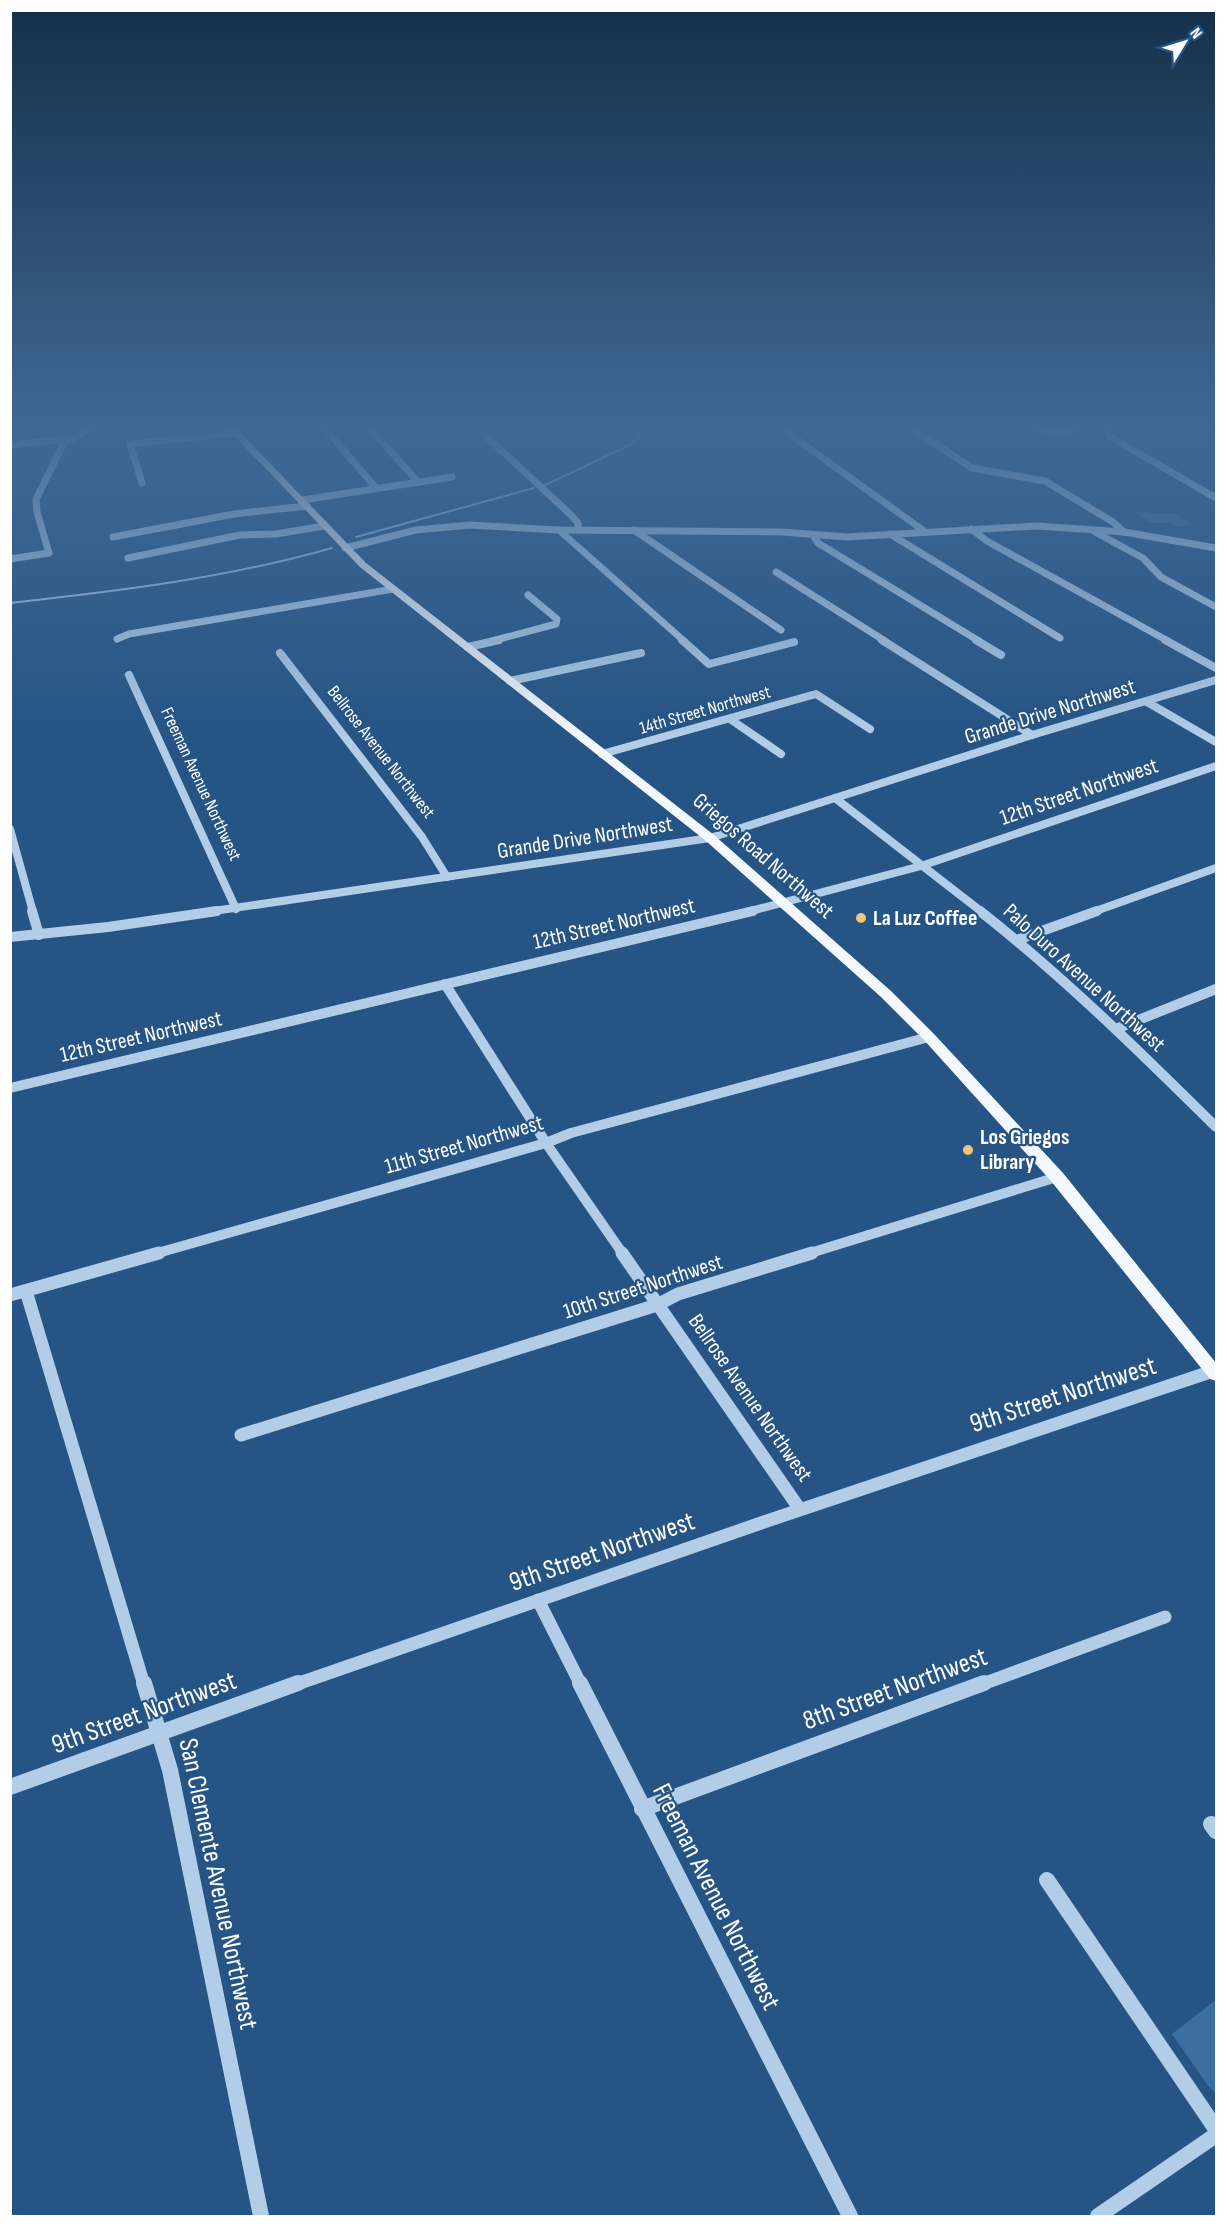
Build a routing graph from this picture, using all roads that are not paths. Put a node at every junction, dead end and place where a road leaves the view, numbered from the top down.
1 (42, 529) edge
2 (154, 529) edge
3 (306, 529) edge
4 (327, 529) edge
5 (425, 529) edge
6 (539, 529) edge
7 (921, 529) edge
8 (971, 529) joint
9 (1070, 529) edge
10 (1121, 529) edge
11 (558, 530) junction
12 (578, 530) joint
13 (634, 530) junction
14 (1090, 530) junction
15 (924, 531) junction
16 (1124, 532) junction
17 (890, 534) junction
18 (813, 535) junction
19 (113, 537) dead end
20 (345, 548) junction
21 (1216, 548) edge
22 (128, 558) dead end
23 (10, 559) edge
24 (776, 572) dead end
25 (393, 589) junction
26 (528, 595) dead end
27 (1216, 607) edge
28 (781, 630) dead end
29 (1060, 638) dead end
30 (117, 639) dead end
31 (794, 642) dead end
32 (468, 647) junction
33 (280, 653) dead end
34 (640, 653) dead end
35 (1001, 655) dead end
36 (1216, 668) edge
37 (129, 675) dead end
38 (510, 681) junction
39 (1216, 681) edge
40 (1147, 702) junction
41 (730, 719) junction
42 (870, 729) dead end
43 (1032, 735) junction
44 (1216, 742) edge
45 (602, 754) junction
46 (781, 754) dead end
47 (1216, 766) edge
48 (836, 798) junction
49 (10, 829) edge
50 (710, 838) junction
51 (921, 866) junction
52 (1216, 868) edge
53 (447, 877) junction
54 (786, 903) junction
55 (236, 909) junction
56 (39, 935) junction
57 (10, 937) edge
58 (1017, 940) junction
59 (445, 984) junction
60 (1216, 989) edge
61 (1116, 1029) junction
62 (929, 1036) junction
63 (10, 1088) edge
64 (1216, 1125) edge
65 (546, 1143) junction
66 (1057, 1177) junction
67 (26, 1291) junction
68 (10, 1295) edge
69 (657, 1305) junction
70 (1215, 1373) edge
71 (241, 1435) dead end
72 (798, 1508) junction
73 (538, 1600) junction
74 (1165, 1617) dead end
75 (160, 1732) junction
76 (10, 1787) edge
77 (642, 1809) junction
78 (1047, 1880) dead end
79 (1216, 2129) edge
80 (1216, 2135) edge
81 (261, 2217) edge
82 (850, 2217) edge
83 (1098, 2217) edge

1 - 23 street
2 - 19 street
3 - 22 street
4 - 20 main road, Griegos Road Northwest
5 - 20 street
6 - 11 street
7 - 15 street
8 - 15 street
8 - 36 street
9 - 14 street
10 - 16 street
11 - 12 street
11 - 31 street
12 - 13 street
13 - 18 street
13 - 28 street
14 - 16 street
14 - 27 street
15 - 17 street
16 - 21 street
17 - 18 street
17 - 29 street
18 - 35 street
20 - 25 main road, Griegos Road Northwest
24 - 43 street
25 - 30 street
25 - 32 main road, Griegos Road Northwest
26 - 32 street
32 - 38 main road, Griegos Road Northwest
33 - 53 street, Bellrose Avenue Northwest
34 - 38 street
37 - 55 street, Freeman Avenue Northwest
38 - 45 main road, Griegos Road Northwest
39 - 40 street, Grande Drive Northwest
40 - 43 street, Grande Drive Northwest
40 - 44 street
41 - 42 street, 14th Street Northwest
41 - 45 street, 14th Street Northwest
41 - 46 street
43 - 48 street, Grande Drive Northwest
45 - 50 main road, Griegos Road Northwest
47 - 51 street, 12th Street Northwest
48 - 50 street, Grande Drive Northwest
48 - 51 street, Palo Duro Avenue Northwest
49 - 56 street
50 - 53 street, Grande Drive Northwest
50 - 54 main road, Griegos Road Northwest
51 - 54 street, 12th Street Northwest
51 - 58 street, Palo Duro Avenue Northwest
52 - 58 street
53 - 55 street, Grande Drive Northwest
54 - 59 street, 12th Street Northwest
54 - 62 main road, Griegos Road Northwest
55 - 56 street, Grande Drive Northwest
56 - 57 street, Grande Drive Northwest
58 - 61 street, Palo Duro Avenue Northwest
59 - 63 street, 12th Street Northwest
59 - 65 street, Bellrose Avenue Northwest
60 - 61 street
61 - 64 street, Palo Duro Avenue Northwest
62 - 65 street, 11th Street Northwest
62 - 66 main road, Griegos Road Northwest
65 - 67 street, 11th Street Northwest
65 - 69 street, Bellrose Avenue Northwest
66 - 69 street, 10th Street Northwest
66 - 70 main road, Griegos Road Northwest
67 - 68 street, 11th Street Northwest
67 - 75 street, San Clemente Avenue Northwest
69 - 71 street, 10th Street Northwest
69 - 72 street, Bellrose Avenue Northwest
70 - 72 street, 9th Street Northwest
72 - 73 street, 9th Street Northwest
73 - 75 street, 9th Street Northwest
73 - 77 street, Freeman Avenue Northwest
74 - 77 street, 8th Street Northwest
75 - 76 street, 9th Street Northwest
75 - 81 street, San Clemente Avenue Northwest
77 - 82 street, Freeman Avenue Northwest
78 - 79 street
80 - 83 street

